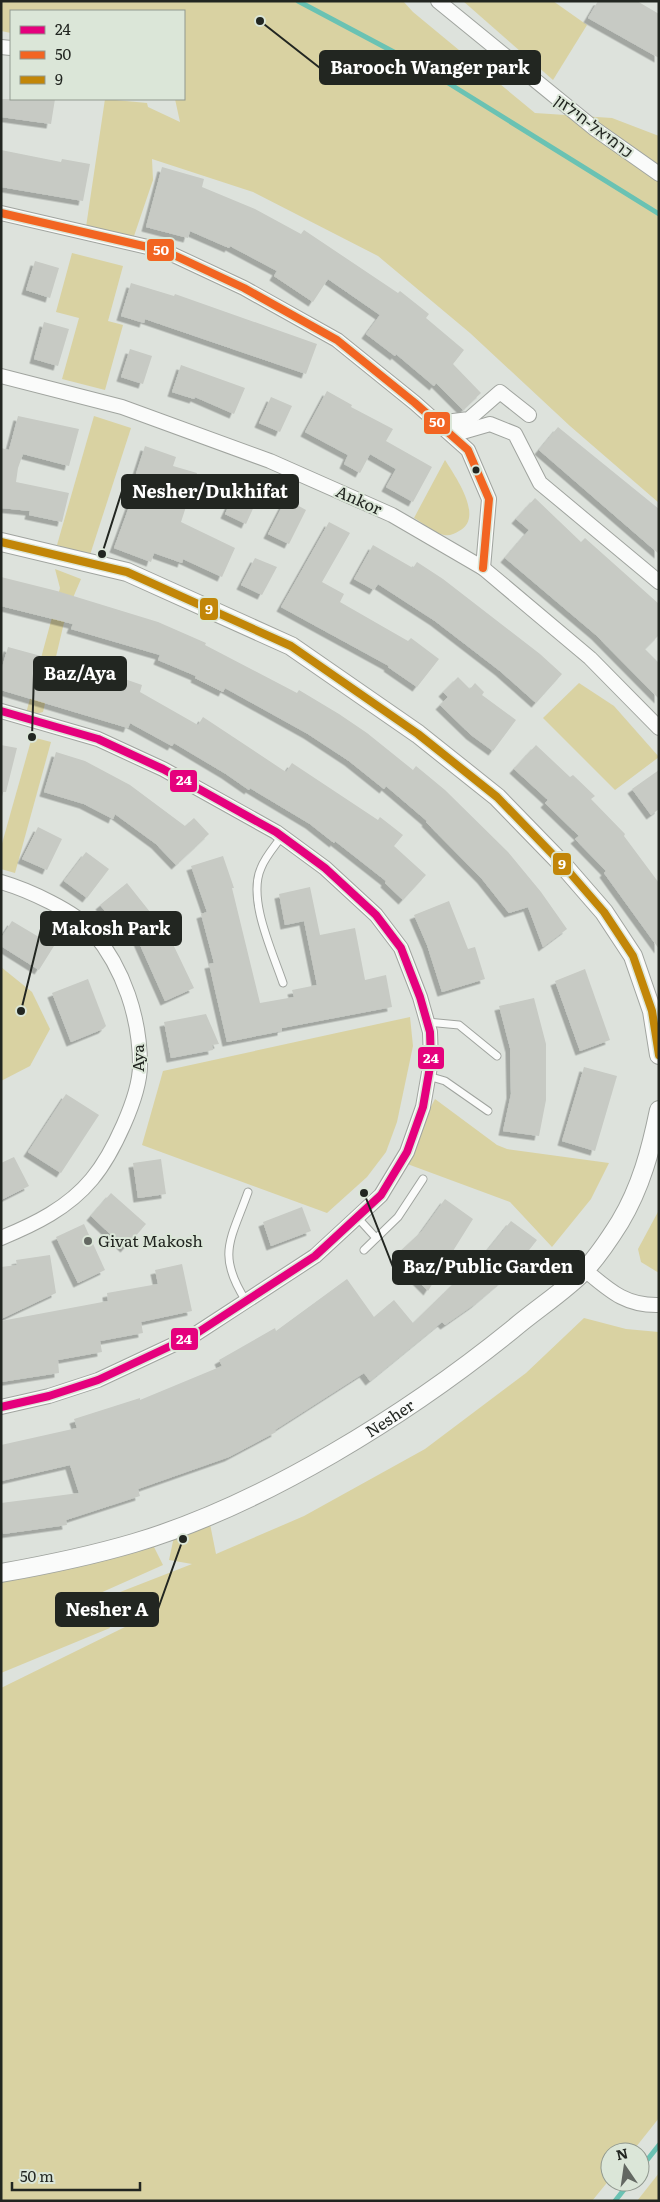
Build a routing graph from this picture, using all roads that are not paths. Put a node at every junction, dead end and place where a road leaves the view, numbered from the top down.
1 (438, 1) edge
2 (659, 174) edge
3 (1, 212) edge
4 (1, 376) edge
5 (529, 415) dead end
6 (438, 423) junction
7 (452, 435) junction
8 (1, 542) edge
9 (483, 568) junction
10 (659, 582) edge
11 (1, 711) edge
12 (659, 728) edge
13 (282, 836) junction
14 (1, 882) edge
15 (283, 984) dead end
16 (427, 1022) junction
17 (659, 1055) edge
18 (498, 1056) dead end
19 (428, 1076) junction
20 (659, 1110) edge
21 (488, 1111) dead end
22 (423, 1179) dead end
23 (248, 1192) dead end
24 (357, 1217) junction
25 (1, 1238) edge
26 (376, 1238) junction
27 (364, 1250) dead end
28 (585, 1270) junction
29 (246, 1300) junction
30 (659, 1305) edge
31 (1, 1406) edge
32 (1, 1572) edge

1 - 2 street, כרמיאל-חילזון
3 - 6 street
4 - 9 street, Ankor
5 - 6 street
6 - 7 street
7 - 9 street
7 - 10 street
8 - 17 street
9 - 12 street, Ankor
11 - 13 street
13 - 15 lane
13 - 16 street
14 - 25 street, Aya
16 - 18 lane
16 - 19 street
19 - 21 lane
19 - 24 street
20 - 28 street, Nesher
22 - 26 lane
23 - 29 lane
24 - 26 lane
24 - 29 street
26 - 27 lane
28 - 30 street
28 - 32 street, Nesher
29 - 31 street

